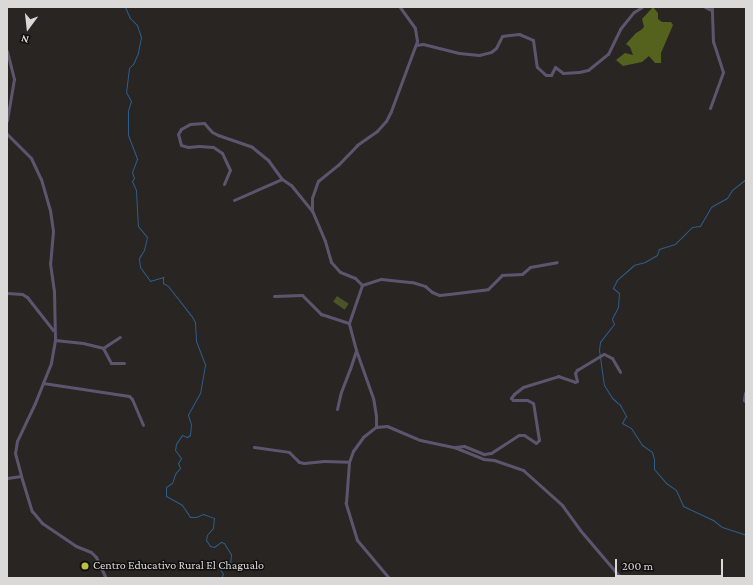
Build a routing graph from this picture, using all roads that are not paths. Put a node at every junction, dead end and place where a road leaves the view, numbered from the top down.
1 (400, 7) edge
2 (642, 7) edge
3 (705, 7) edge
4 (712, 9) edge
5 (416, 45) junction
6 (7, 51) edge
7 (12, 94) junction
8 (7, 95) edge
9 (710, 108) dead end
10 (7, 120) edge
11 (7, 134) edge
12 (282, 179) junction
13 (224, 184) dead end
14 (234, 200) dead end
15 (312, 211) junction
16 (557, 262) dead end
17 (362, 285) junction
18 (7, 293) edge
19 (274, 296) dead end
20 (349, 323) junction
21 (53, 330) junction
22 (120, 337) dead end
23 (55, 340) junction
24 (103, 348) junction
25 (356, 350) junction
26 (124, 363) dead end
27 (620, 372) dead end
28 (43, 383) junction
29 (745, 393) dead end
30 (746, 402) edge
31 (337, 410) dead end
32 (144, 424) dead end
33 (376, 427) junction
34 (254, 447) dead end
35 (454, 447) junction
36 (349, 462) junction
37 (21, 476) junction
38 (7, 478) edge
39 (106, 578) edge
40 (389, 578) edge
41 (621, 578) edge

1 - 5 street
2 - 5 street
3 - 4 street
4 - 9 street
5 - 15 street
6 - 7 street
7 - 8 street
7 - 10 street
11 - 21 street
12 - 13 street
12 - 14 street
12 - 15 street
15 - 17 street
16 - 17 street
17 - 20 street
18 - 21 street
19 - 20 street
20 - 25 street
21 - 23 street
22 - 24 street
23 - 24 street
23 - 28 street
24 - 26 street
25 - 31 street
25 - 33 street
27 - 35 street
28 - 32 street
28 - 37 street
29 - 30 street
33 - 35 street
33 - 36 street
34 - 36 street
35 - 41 street
36 - 40 street
37 - 38 street
37 - 39 street

